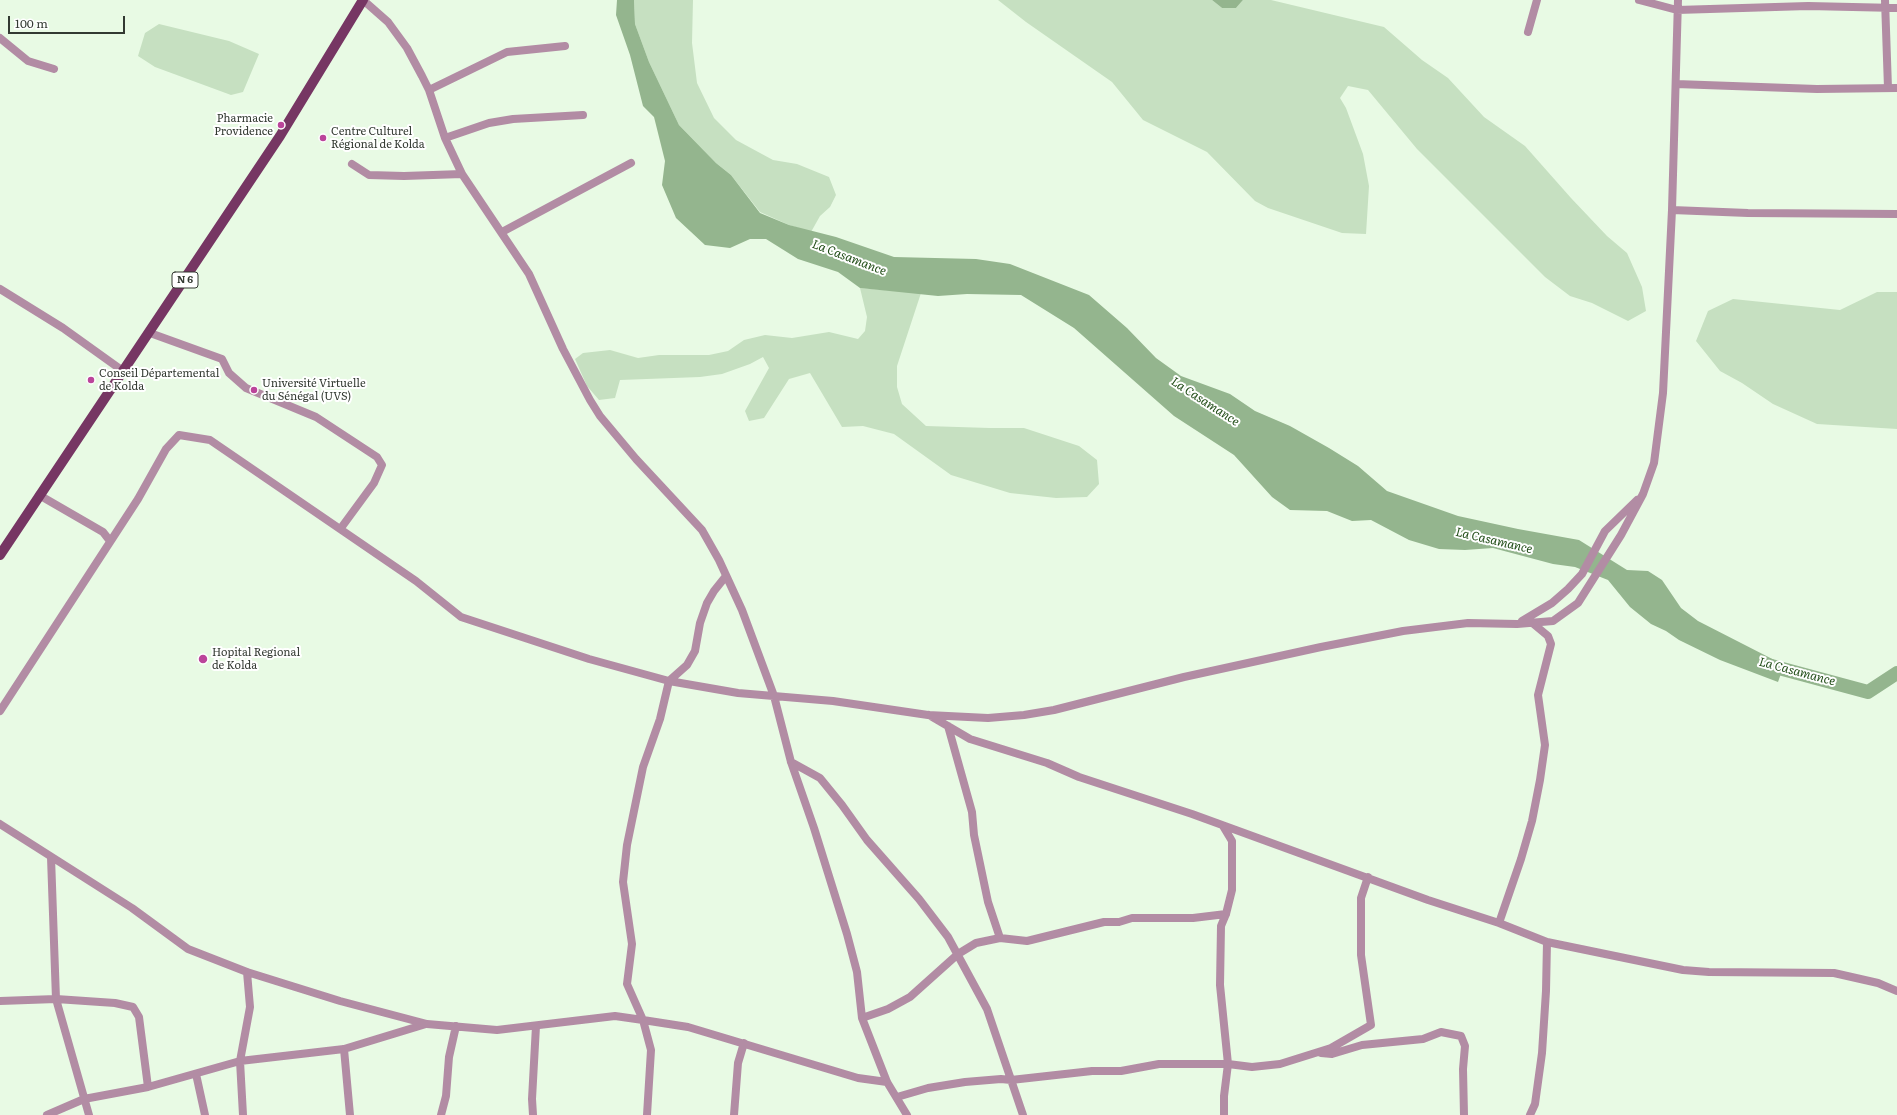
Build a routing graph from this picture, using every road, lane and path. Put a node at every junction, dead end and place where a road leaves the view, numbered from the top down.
1 (363, 0) edge
2 (1537, 0) edge
3 (1639, 0) edge
4 (1678, 0) edge
5 (1811, 3) edge
6 (1885, 4) edge
7 (1897, 8) edge
8 (1677, 10) junction
9 (1528, 32) dead end
10 (0, 38) edge
11 (564, 46) dead end
12 (54, 69) dead end
13 (1676, 84) junction
14 (1888, 88) junction
15 (1897, 88) edge
16 (429, 90) junction
17 (583, 115) dead end
18 (445, 138) junction
19 (631, 163) dead end
20 (352, 164) dead end
21 (462, 174) junction
22 (1672, 210) junction
23 (1897, 214) edge
24 (502, 232) junction
25 (0, 289) edge
26 (150, 333) junction
27 (123, 372) junction
28 (1644, 494) junction
29 (39, 495) junction
30 (341, 528) junction
31 (110, 541) junction
32 (0, 556) edge
33 (726, 576) junction
34 (1529, 621) junction
35 (669, 681) junction
36 (774, 696) junction
37 (0, 711) edge
38 (928, 715) junction
39 (948, 726) junction
40 (791, 762) junction
41 (0, 824) edge
42 (1223, 826) junction
43 (51, 857) junction
44 (1368, 877) junction
45 (1226, 914) junction
46 (1499, 922) junction
47 (1000, 938) junction
48 (1547, 942) junction
49 (958, 954) junction
50 (247, 972) junction
51 (1897, 991) edge
52 (56, 999) junction
53 (0, 1001) edge
54 (862, 1018) junction
55 (644, 1020) junction
56 (427, 1024) junction
57 (456, 1026) junction
58 (536, 1026) junction
59 (744, 1043) junction
60 (344, 1049) junction
61 (1319, 1052) junction
62 (240, 1061) junction
63 (1228, 1064) junction
64 (196, 1074) junction
65 (1011, 1080) junction
66 (887, 1082) junction
67 (148, 1087) junction
68 (896, 1097) junction
69 (84, 1099) junction
70 (47, 1115) edge
71 (89, 1115) edge
72 (205, 1115) edge
73 (243, 1115) edge
74 (350, 1115) edge
75 (441, 1115) edge
76 (533, 1115) edge
77 (647, 1115) edge
78 (734, 1115) edge
79 (907, 1115) edge
80 (1023, 1115) edge
81 (1224, 1115) edge
82 (1464, 1115) edge
83 (1530, 1115) edge

1 - 16 street
1 - 26 main road, N 6
2 - 9 street
3 - 8 street
4 - 8 street
5 - 6 street
5 - 8 street
6 - 7 street
6 - 14 street
8 - 13 street
10 - 12 street
11 - 16 street
13 - 14 street
13 - 22 street
14 - 15 street
16 - 18 street
17 - 18 street
18 - 21 street
19 - 24 street
20 - 21 street
21 - 24 street
22 - 23 street
22 - 28 street
24 - 33 street
25 - 27 street
26 - 27 main road, N 6
26 - 30 street
27 - 29 main road, N 6
28 - 34 street
28 - 34 street
29 - 31 street
29 - 32 main road, N 6
30 - 31 street
30 - 35 street
31 - 37 street
33 - 35 street
33 - 36 street
34 - 38 street
34 - 46 street
35 - 36 street
35 - 55 street
36 - 38 street
36 - 40 street
38 - 39 street
39 - 42 street
39 - 47 street
40 - 49 street
40 - 54 street
41 - 43 street
42 - 44 street
42 - 45 street
43 - 50 street
43 - 52 street
44 - 46 street
44 - 61 street
45 - 47 street
45 - 63 street
46 - 48 street
47 - 49 street
48 - 51 street
48 - 83 street
49 - 54 street
49 - 65 street
50 - 56 street
50 - 62 street
52 - 53 street
52 - 67 street
52 - 69 street
54 - 66 street
55 - 58 street
55 - 59 street
55 - 77 street
56 - 57 street
56 - 60 street
57 - 58 street
57 - 75 street
58 - 76 street
59 - 66 street
59 - 78 street
60 - 62 street
60 - 74 street
61 - 63 street
61 - 82 street
62 - 64 street
62 - 73 street
63 - 65 street
63 - 81 street
64 - 67 street
64 - 72 street
65 - 68 street
65 - 80 street
66 - 68 street
67 - 69 street
68 - 79 street
69 - 70 street
69 - 71 street

